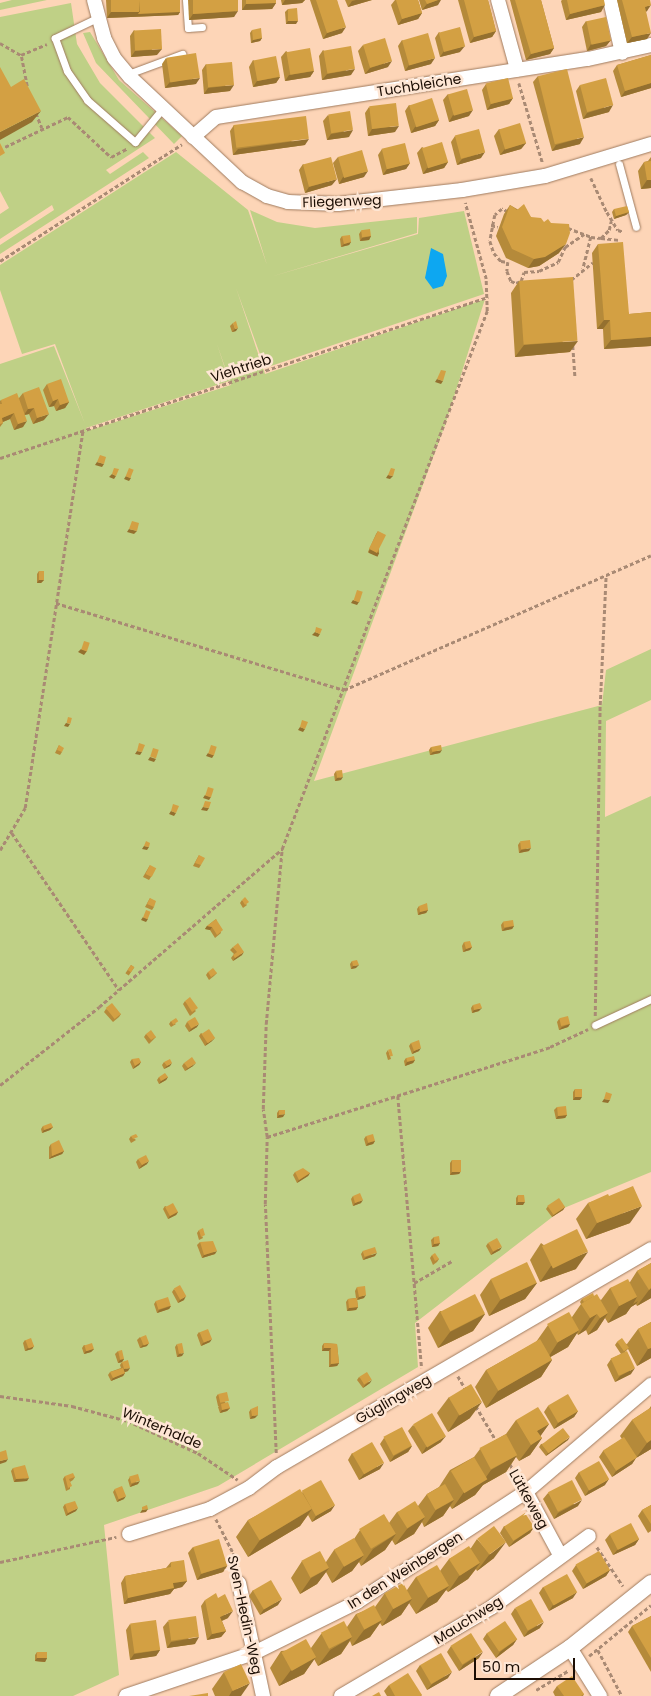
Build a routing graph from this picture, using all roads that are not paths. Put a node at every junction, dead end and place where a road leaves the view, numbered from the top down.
1 (94, 0) edge
2 (186, 0) edge
3 (498, 0) edge
4 (610, 0) edge
5 (96, 18) junction
6 (202, 27) dead end
7 (651, 45) edge
8 (622, 53) junction
9 (182, 54) edge
10 (517, 69) junction
11 (128, 74) junction
12 (163, 108) junction
13 (193, 137) junction
14 (651, 144) edge
15 (619, 164) dead end
16 (636, 227) dead end
17 (651, 999) edge
18 (595, 1025) road end
19 (651, 1249) edge
20 (651, 1385) edge
21 (526, 1492) junction
22 (129, 1534) road end
23 (589, 1536) road end
24 (560, 1555) junction
25 (239, 1583) road end
26 (651, 1583) edge
27 (570, 1648) junction
28 (254, 1653) junction
29 (126, 1696) edge
30 (263, 1696) edge
31 (342, 1696) edge
32 (498, 1696) edge
33 (600, 1696) edge

1 - 5 street, Fliegenweg
2 - 6 lane
3 - 10 street
4 - 8 street
5 - 11 street, Fliegenweg
5 - 12 lane
7 - 8 street, Tuchbleiche
8 - 10 street, Tuchbleiche
9 - 11 lane
10 - 13 street, Tuchbleiche
11 - 12 street, Fliegenweg
12 - 13 street, Fliegenweg
13 - 14 street, Fliegenweg
15 - 16 lane
17 - 18 lane
19 - 22 street, Güglingweg
20 - 21 street, In den Weinbergen
21 - 24 street, Lütkeweg
21 - 28 street, In den Weinbergen
23 - 24 street, Mauchweg
24 - 31 street, Mauchweg
25 - 28 street, Sven-Hedin-Weg
26 - 27 street
27 - 32 street
27 - 33 street
28 - 29 street, In den Weinbergen
28 - 30 street, Sven-Hedin-Weg

